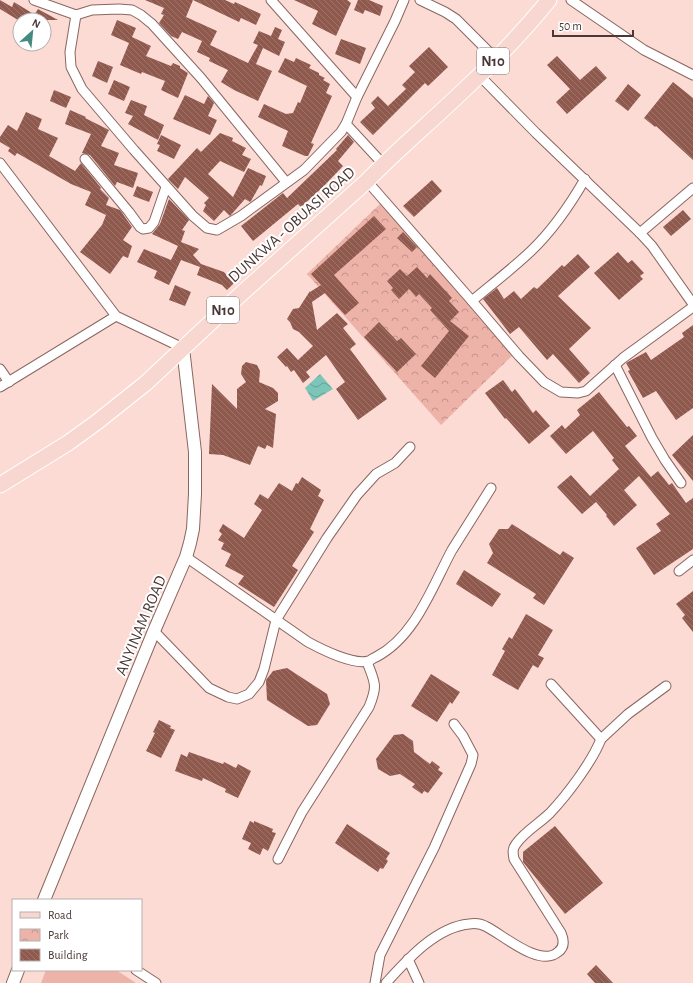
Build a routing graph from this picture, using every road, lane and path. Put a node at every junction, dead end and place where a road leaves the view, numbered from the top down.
1 (34, 0) edge
2 (271, 0) edge
3 (404, 0) edge
4 (420, 0) edge
5 (549, 0) edge
6 (571, 0) edge
7 (76, 15) junction
8 (496, 59) junction
9 (693, 74) edge
10 (479, 75) junction
11 (357, 97) junction
12 (346, 124) junction
13 (85, 159) dead end
14 (0, 163) edge
15 (383, 164) junction
16 (585, 179) junction
17 (367, 181) junction
18 (286, 182) junction
19 (166, 187) junction
20 (693, 188) edge
21 (640, 233) junction
22 (472, 301) junction
23 (693, 305) edge
24 (116, 316) junction
25 (183, 348) junction
26 (614, 365) junction
27 (0, 370) edge
28 (9, 382) junction
29 (0, 387) edge
30 (410, 447) dead end
31 (681, 483) dead end
32 (0, 484) edge
33 (491, 488) dead end
34 (186, 557) junction
35 (693, 560) edge
36 (679, 571) dead end
37 (276, 620) junction
38 (154, 631) junction
39 (367, 662) junction
40 (551, 684) dead end
41 (666, 686) dead end
42 (454, 724) dead end
43 (601, 739) junction
44 (278, 858) dead end
45 (44, 899) edge
46 (408, 959) junction
47 (18, 971) edge
48 (138, 971) edge
49 (13, 983) edge
50 (156, 983) edge
51 (375, 983) edge
52 (386, 983) edge
53 (419, 983) edge

1 - 7 street
2 - 11 street
3 - 11 street
4 - 8 street
5 - 8 main road, N10
6 - 9 street
7 - 18 street
7 - 19 street
8 - 10 main road, N10
10 - 15 main road, DUNKWA - OBUASI ROAD / N10
10 - 16 street
11 - 12 street
12 - 15 street
12 - 18 street
13 - 19 street
14 - 24 street
15 - 17 main road, DUNKWA - OBUASI ROAD / N10
16 - 21 street
16 - 22 street
17 - 22 street
17 - 25 main road, DUNKWA - OBUASI ROAD / N10
18 - 19 street
20 - 21 street
21 - 23 street
22 - 26 street
23 - 26 street
24 - 25 street
24 - 28 street
25 - 32 main road, DUNKWA - OBUASI ROAD / N10
25 - 34 street, ANYINAM ROAD
26 - 31 street
27 - 28 street
28 - 29 street
30 - 37 street
33 - 39 street
34 - 37 street
34 - 38 street, ANYINAM ROAD
35 - 36 street
37 - 38 street
37 - 39 street
38 - 45 street, ANYINAM ROAD
39 - 44 street
40 - 43 street
41 - 43 street
42 - 51 street
43 - 46 street
46 - 52 street
46 - 53 street
47 - 49 street
48 - 50 street

